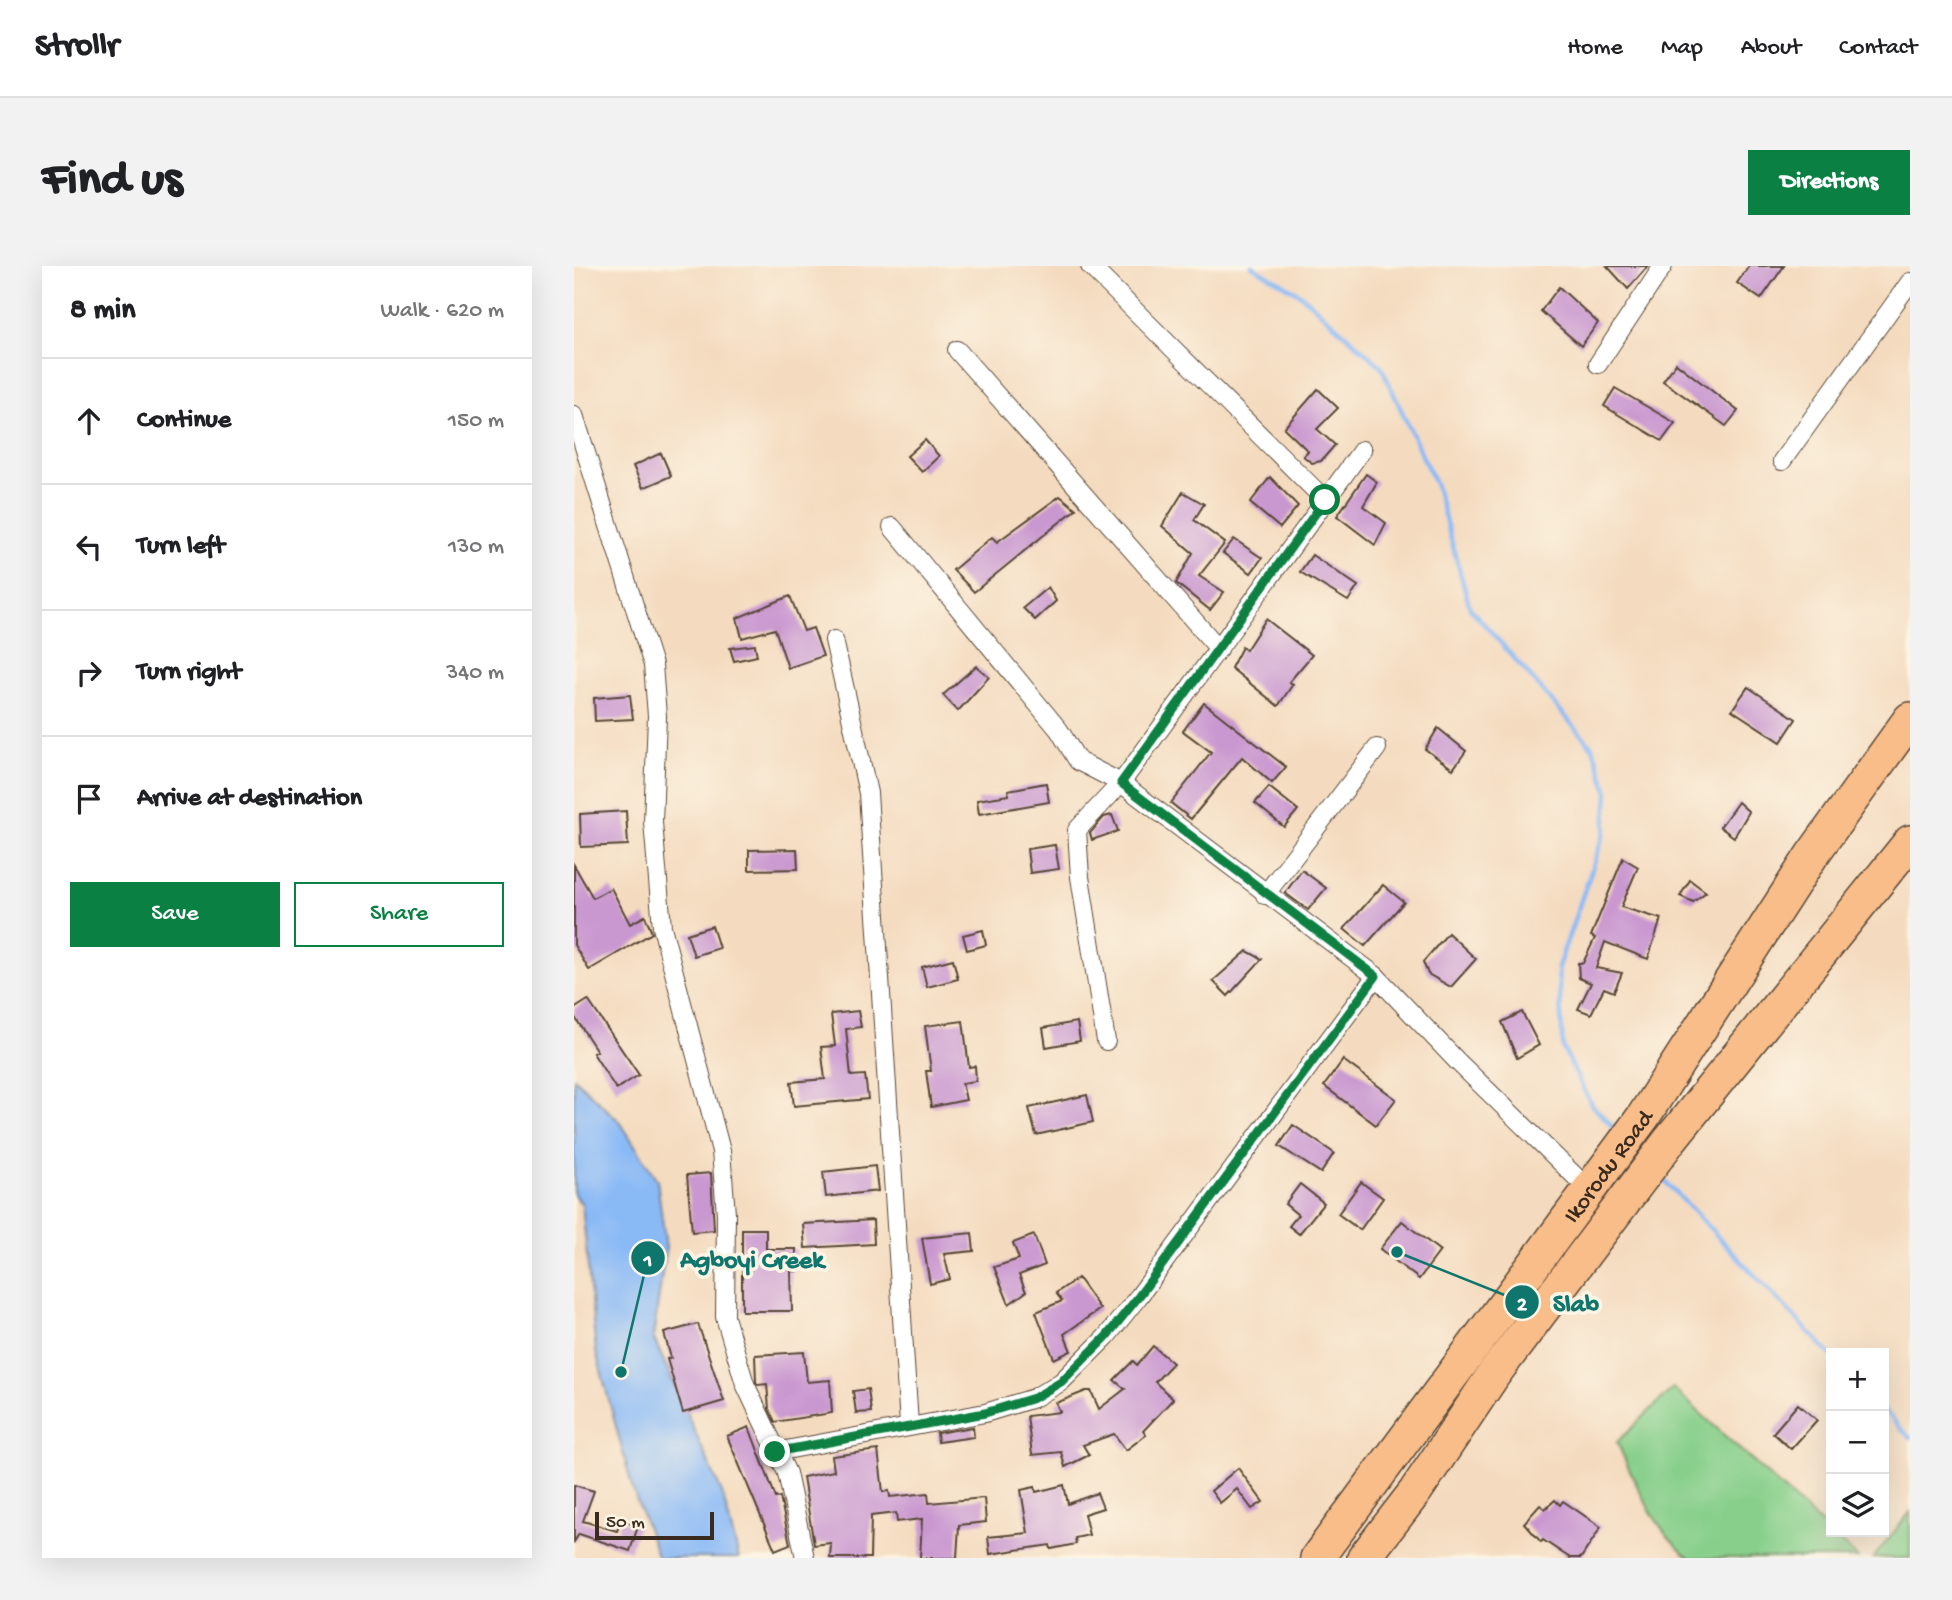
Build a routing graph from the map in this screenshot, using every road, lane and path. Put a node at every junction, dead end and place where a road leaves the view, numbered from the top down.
1 (1090, 266) edge
2 (1663, 266) edge
3 (1910, 282) edge
4 (957, 350) dead end
5 (1598, 364) dead end
6 (574, 415) edge
7 (1362, 450) dead end
8 (1782, 461) dead end
9 (1325, 500) junction
10 (892, 527) dead end
11 (834, 640) dead end
12 (1219, 649) junction
13 (1910, 719) edge
14 (1377, 748) dead end
15 (1910, 752) edge
16 (1121, 783) junction
17 (1910, 842) edge
18 (1812, 855) junction
19 (1265, 895) junction
20 (1376, 976) junction
21 (1106, 1041) dead end
22 (1592, 1168) junction
23 (909, 1425) junction
24 (775, 1452) junction
25 (805, 1558) edge
26 (1317, 1558) edge
27 (1364, 1558) edge

1 - 9 street
2 - 5 street
3 - 8 street
4 - 12 street
6 - 24 street
7 - 9 street
9 - 12 street
10 - 16 street
11 - 23 street
12 - 16 street
13 - 18 highway, Ikorodu Road
14 - 19 street
15 - 18 highway
16 - 19 street
16 - 21 street
17 - 27 highway, Ikorodu Road
18 - 22 highway, Ikorodu Road
19 - 20 street
20 - 22 street
20 - 23 street
22 - 26 highway, Ikorodu Road
23 - 24 street
24 - 25 street

